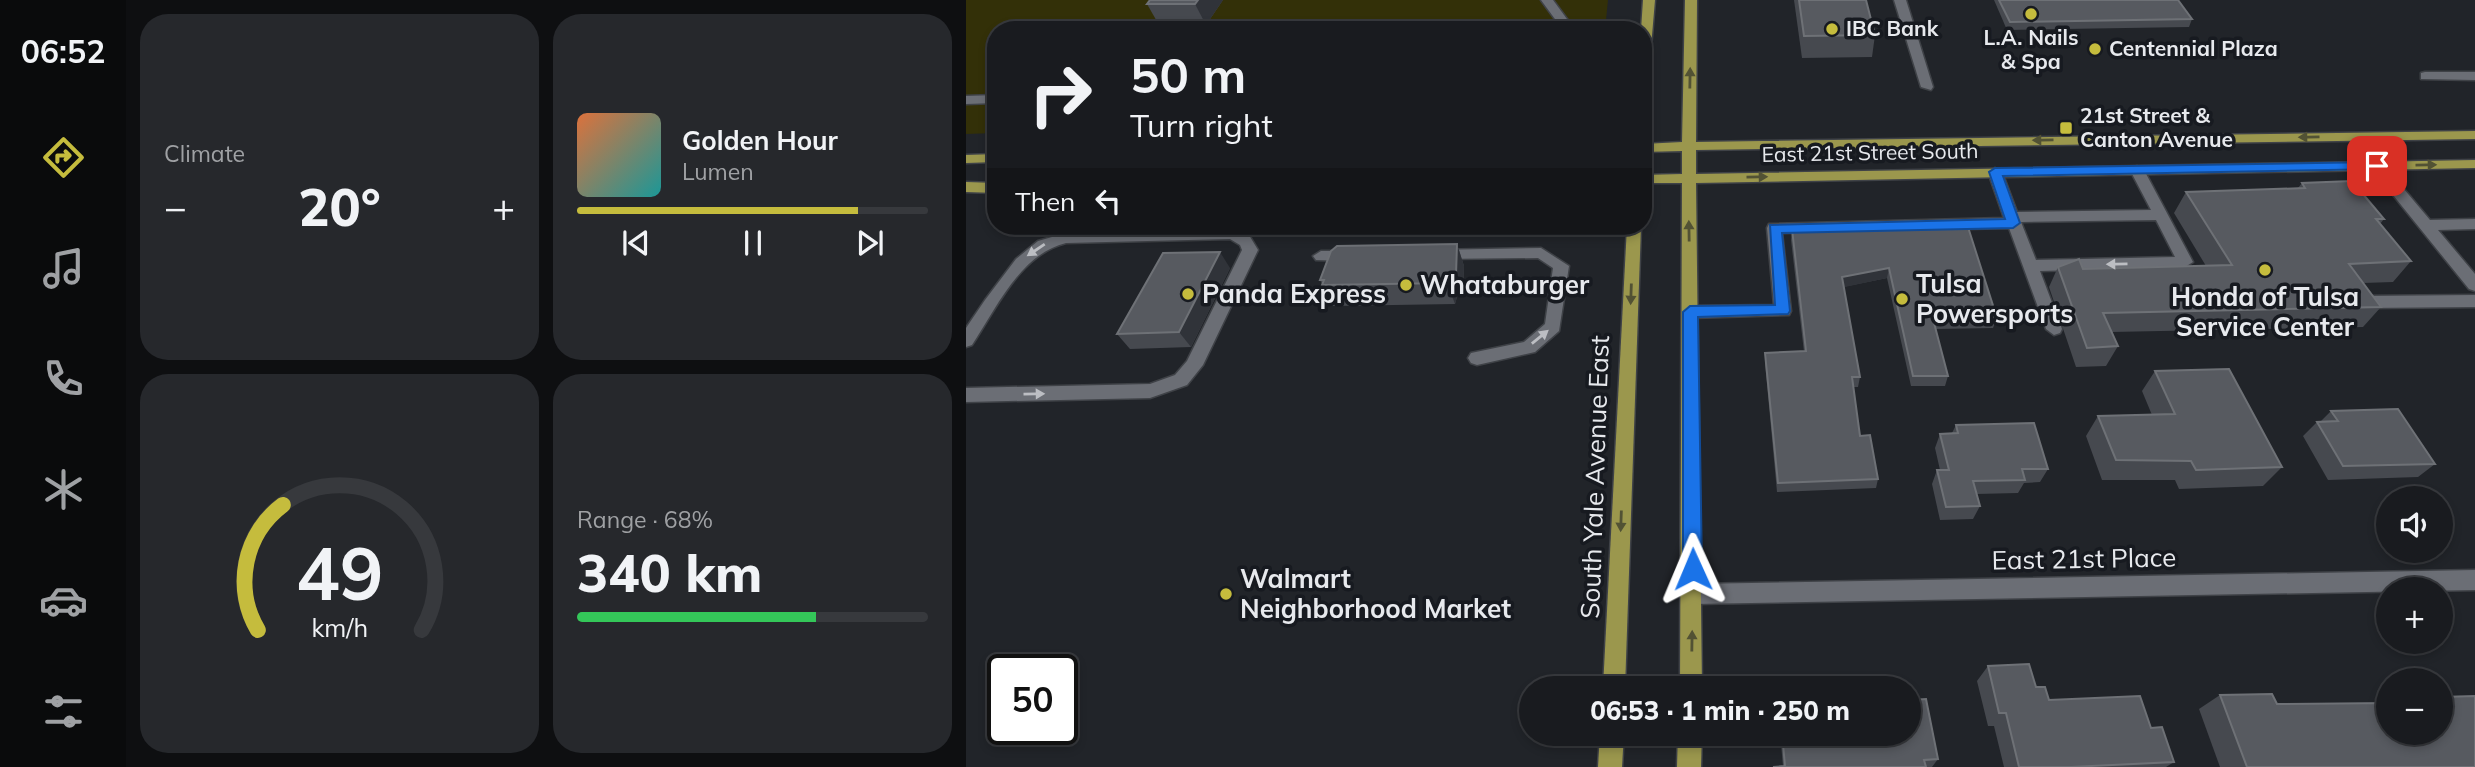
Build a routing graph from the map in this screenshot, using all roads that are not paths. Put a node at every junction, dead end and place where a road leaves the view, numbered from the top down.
1 (1547, 0) edge
2 (1648, 0) edge
3 (1691, 0) edge
4 (1900, 0) edge
5 (1562, 21) edge
6 (1647, 21) edge
7 (2425, 76) dead end
8 (2475, 76) edge
9 (1927, 87) dead end
10 (987, 99) edge
11 (966, 100) edge
12 (2475, 135) edge
13 (1689, 146) junction
14 (1652, 148) edge
15 (987, 158) edge
16 (966, 159) edge
17 (2475, 164) edge
18 (2377, 166) junction
19 (2137, 170) junction
20 (1995, 172) junction
21 (1689, 178) junction
22 (1652, 179) edge
23 (966, 187) edge
24 (987, 188) edge
25 (2160, 215) junction
26 (2012, 220) junction
27 (2475, 224) edge
28 (2425, 225) junction
29 (1205, 235) edge
30 (1235, 235) edge
31 (1634, 235) edge
32 (1427, 254) edge
33 (1374, 255) edge
34 (1321, 256) dead end
35 (2029, 266) junction
36 (2475, 285) edge
37 (2475, 301) edge
38 (2365, 302) edge
39 (1690, 312) junction
40 (2054, 329) dead end
41 (966, 341) edge
42 (1476, 358) dead end
43 (966, 395) edge
44 (2475, 580) edge
45 (1693, 594) junction
46 (1615, 676) edge
47 (1691, 676) edge
48 (1611, 746) edge
49 (1690, 746) edge
50 (1610, 767) edge
51 (1689, 767) edge

1 - 5 street
2 - 6 main road
13 -> 3 main road
4 - 9 street
7 - 8 street
10 - 11 street
12 -> 13 main road, East 21st Street South
13 - 14 main road, East 21st Street South
13 - 21 main road
15 - 16 main road
18 -> 17 main road, East 21st Street South
18 - 19 main road, East 21st Street South
18 - 28 street
19 - 20 main road, East 21st Street South
19 - 25 street
21 -> 20 main road, East 21st Street South
20 - 26 street
21 - 22 main road, East 21st Street South
39 -> 21 main road
23 - 24 main road
25 - 26 street
25 -> 35 street
26 - 35 street
26 - 39 street
27 - 28 street
28 - 36 street
29 -> 41 street
43 -> 30 street
31 -> 46 main road, South Yale Avenue East
42 -> 32 street
33 - 34 street
35 - 40 street
37 - 38 street
39 - 45 main road
44 - 45 street, East 21st Place
47 -> 45 main road
48 - 50 main road
49 - 51 main road

